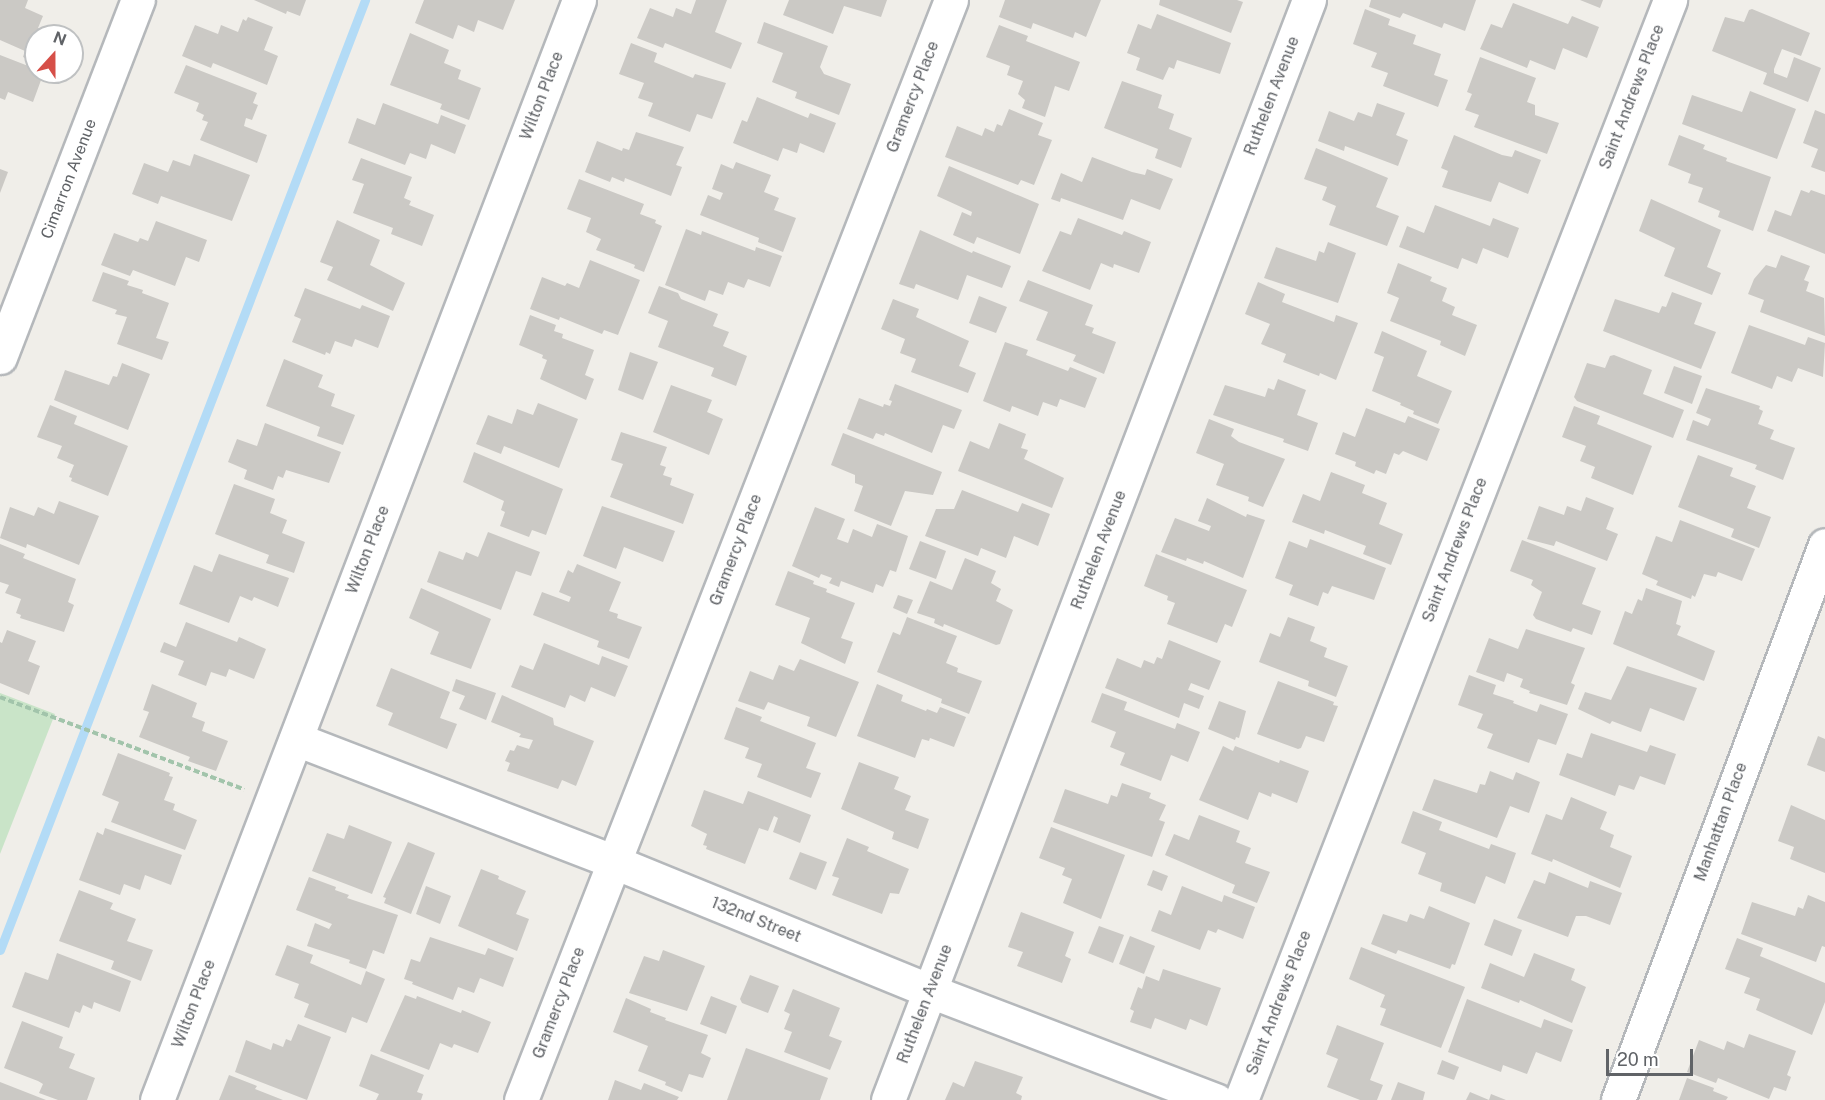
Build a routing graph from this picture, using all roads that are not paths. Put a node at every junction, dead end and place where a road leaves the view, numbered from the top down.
1 (138, 0) edge
2 (579, 0) edge
3 (951, 0) edge
4 (1309, 0) edge
5 (1670, 0) edge
6 (0, 357) edge
7 (1825, 545) edge
8 (296, 739) junction
9 (614, 862) junction
10 (930, 991) junction
11 (157, 1100) edge
12 (521, 1100) edge
13 (888, 1100) edge
14 (1216, 1100) edge
15 (1241, 1100) edge
16 (1618, 1100) edge

1 - 6 street, Cimarron Avenue
2 - 8 street, Wilton Place
3 - 9 street, Gramercy Place
4 - 10 street, Ruthelen Avenue
5 - 15 street, Saint Andrews Place
7 - 16 street, Manhattan Place
8 - 9 street, 132nd Street
8 - 11 street, Wilton Place
9 - 10 street, 132nd Street
9 - 12 street, Gramercy Place
10 - 13 street, Ruthelen Avenue
10 - 14 street, 132nd Street

